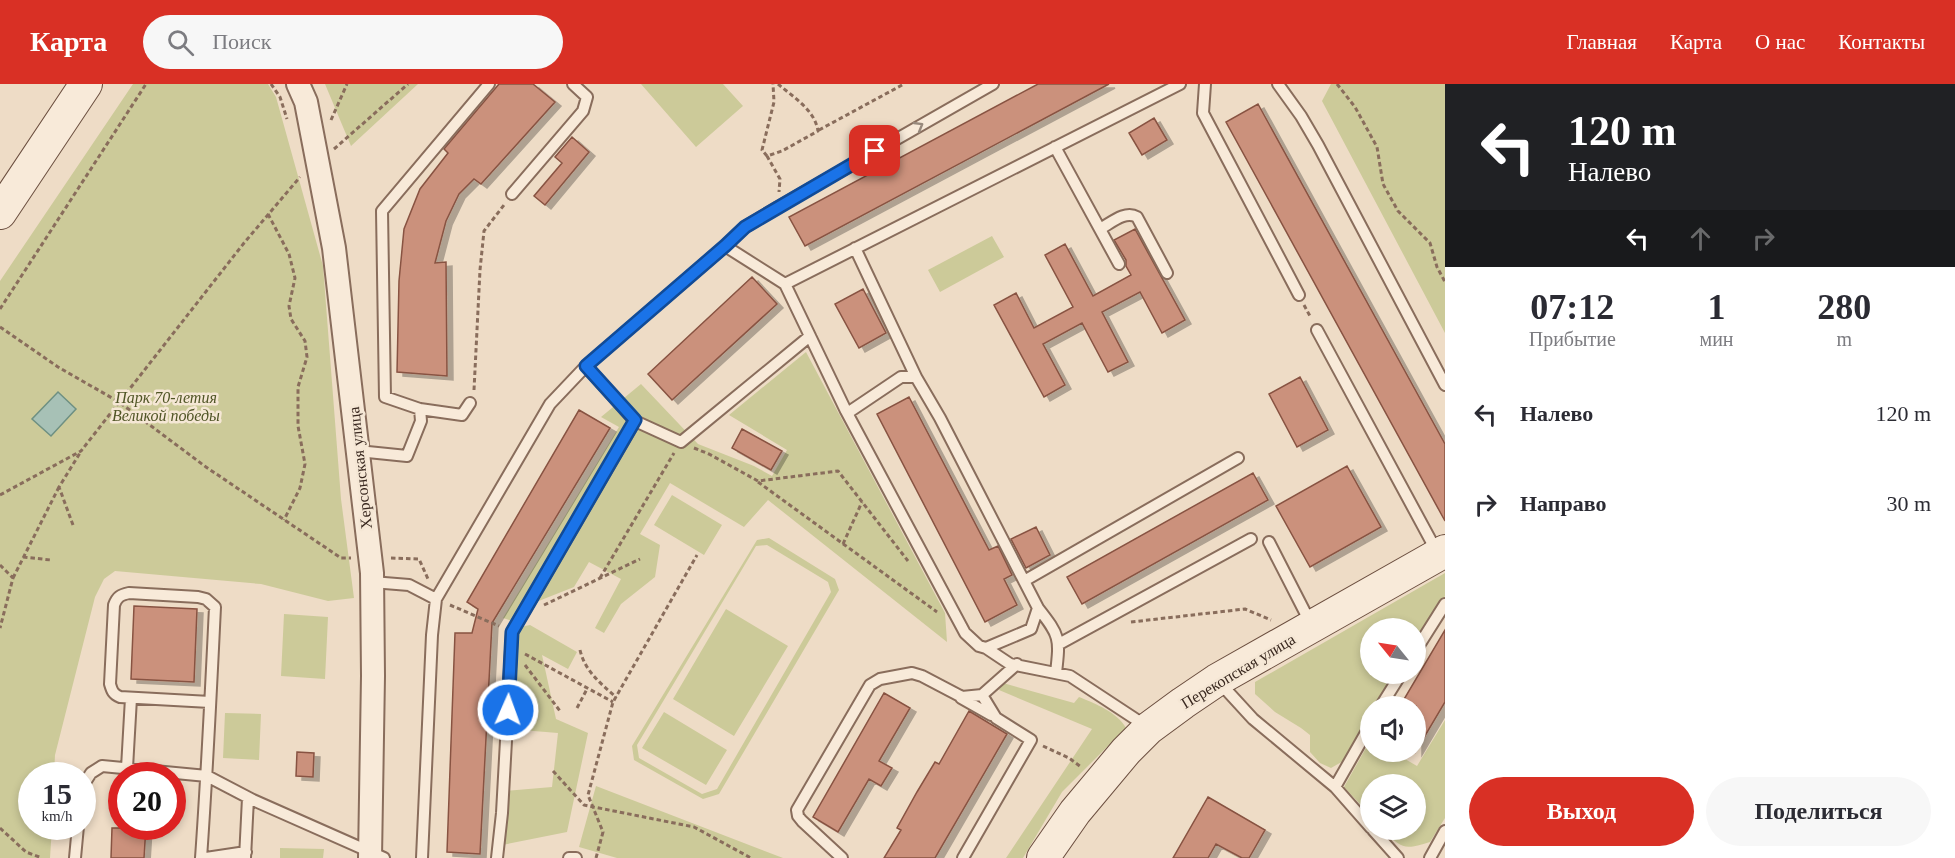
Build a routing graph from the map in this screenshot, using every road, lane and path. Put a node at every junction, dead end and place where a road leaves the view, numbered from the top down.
1 (86, 84) edge
2 (146, 84) edge
3 (298, 84) edge
4 (348, 84) edge
5 (408, 84) edge
6 (489, 84) edge
7 (573, 84) edge
8 (776, 84) edge
9 (904, 84) edge
10 (993, 84) edge
11 (1180, 84) edge
12 (1205, 84) edge
13 (1278, 84) edge
14 (1337, 84) edge
15 (328, 124) dead end
16 (818, 131) junction
17 (1055, 147) junction
18 (333, 151) dead end
19 (767, 156) junction
20 (305, 171) dead end
21 (512, 194) joint
22 (777, 207) junction
23 (0, 213) edge
24 (268, 214) junction
25 (1100, 229) junction
26 (725, 246) junction
27 (855, 248) junction
28 (1119, 264) dead end
29 (1167, 273) dead end
30 (1445, 282) edge
31 (784, 284) junction
32 (1299, 295) joint
33 (0, 309) edge
34 (0, 327) edge
35 (1317, 330) joint
36 (810, 336) junction
37 (586, 366) junction
38 (916, 377) junction
39 (1445, 385) edge
40 (119, 402) junction
41 (470, 403) joint
42 (420, 409) junction
43 (846, 411) junction
44 (635, 420) junction
45 (681, 442) junction
46 (81, 451) junction
47 (358, 451) junction
48 (1238, 458) dead end
49 (758, 481) junction
50 (59, 487) junction
51 (0, 495) edge
52 (862, 502) junction
53 (284, 520) junction
54 (73, 525) dead end
55 (1251, 539) dead end
56 (1269, 542) dead end
57 (843, 544) junction
58 (1442, 553) edge
59 (697, 555) dead end
60 (23, 557) junction
61 (370, 558) junction
62 (640, 559) dead end
63 (51, 560) dead end
64 (0, 565) edge
65 (914, 567) dead end
66 (13, 578) junction
67 (600, 578) junction
68 (1024, 581) junction
69 (372, 582) junction
70 (436, 599) junction
71 (1445, 604) edge
72 (1038, 608) junction
73 (520, 616) junction
74 (1271, 620) dead end
75 (1128, 622) dead end
76 (1312, 627) junction
77 (0, 628) edge
78 (512, 632) junction
79 (965, 633) junction
80 (1426, 634) edge
81 (1059, 644) junction
82 (511, 647) junction
83 (986, 648) junction
84 (579, 650) dead end
85 (1017, 664) junction
86 (1056, 674) junction
87 (1217, 680) junction
88 (587, 688) junction
89 (982, 694) junction
90 (958, 696) junction
91 (616, 697) junction
92 (131, 698) junction
93 (210, 702) junction
94 (613, 702) junction
95 (577, 708) dead end
96 (560, 711) dead end
97 (999, 720) junction
98 (1149, 728) junction
99 (1031, 741) junction
100 (1360, 743) edge
101 (127, 762) edge
102 (1085, 770) dead end
103 (553, 771) dead end
104 (186, 774) edge
105 (207, 776) junction
106 (1335, 787) junction
107 (248, 798) junction
108 (592, 806) junction
109 (1360, 815) edge
110 (0, 828) edge
111 (1445, 831) edge
112 (77, 840) edge
113 (1382, 840) edge
114 (246, 855) edge
115 (375, 856) edge
116 (42, 858) edge
117 (75, 858) edge
118 (203, 858) edge
119 (422, 858) edge
120 (498, 858) edge
121 (569, 858) edge
122 (576, 858) edge
123 (596, 858) edge
124 (752, 858) edge
125 (842, 858) edge
126 (963, 858) edge
127 (1043, 858) edge
128 (1398, 858) edge
129 (1430, 858) edge

1 - 23 street
2 - 33 path
3 - 47 street, Херсонская улица
4 - 15 path
5 - 18 path
6 - 42 lane
7 - 21 lane
8 - 16 path
8 - 19 path
9 - 16 path
22 -> 10 lane
11 - 17 lane
12 - 32 lane
13 - 39 lane
14 - 30 path
16 - 19 path
17 - 25 lane
17 - 27 lane
19 - 22 path
20 - 24 path
21 - 41 path
22 - 26 lane
24 - 40 path
24 - 53 path
25 - 28 lane
25 - 29 lane
26 - 31 lane
26 - 37 lane
27 - 31 lane
27 - 38 lane
31 - 36 lane
32 - 35 path
34 - 40 path
35 - 58 lane
36 - 43 lane
36 - 45 lane
37 - 44 lane
37 - 70 lane
38 - 43 lane
38 - 68 lane
40 - 46 path
40 - 53 path
41 - 42 lane
42 - 47 lane
43 - 79 lane
44 - 45 lane
44 - 73 lane
45 - 49 path
45 - 67 path
46 - 50 path
46 - 51 path
47 - 61 street, Херсонская улица
48 - 68 lane
49 - 52 path
49 - 57 path
50 - 54 path
50 - 60 path
52 - 57 path
52 - 65 path
53 - 61 path
55 - 81 lane
56 - 76 lane
57 - 79 path
58 - 76 street, Перекопская улица
59 - 91 path
60 - 63 path
60 - 66 path
61 - 69 street, Херсонская улица
61 - 70 path
62 - 67 path
64 - 66 path
66 - 77 path
67 - 73 path
68 - 72 lane
69 - 70 lane
69 - 115 street, Херсонская улица
70 - 78 path
70 - 119 lane
71 - 80 lane
72 - 81 lane
72 - 83 lane
73 - 78 lane
74 - 75 path
76 - 87 street, Перекопская улица
78 - 82 lane
79 - 83 lane
81 - 86 lane
82 - 88 path
82 - 96 path
82 - 120 lane
83 - 85 lane
84 - 91 path
85 - 86 lane
85 - 89 lane
86 - 98 lane
87 - 98 street, Перекопская улица
87 - 106 lane
88 - 94 path
88 - 95 path
89 - 90 lane
89 - 97 lane
90 - 97 lane
90 - 125 lane
91 - 94 path
92 - 93 lane
92 - 93 lane
92 - 101 lane
93 - 105 lane
94 - 108 path
97 - 99 lane
98 - 127 street, Перекопская улица
99 - 102 path
99 - 126 lane
100 - 106 lane
103 - 108 path
104 - 105 lane
105 - 107 lane
105 - 118 lane
106 - 109 lane
107 - 114 lane
107 - 115 lane
108 - 123 path
108 - 124 path
110 - 116 path
111 - 129 lane
112 - 117 lane
113 - 128 lane
114 - 118 lane
121 - 122 lane

